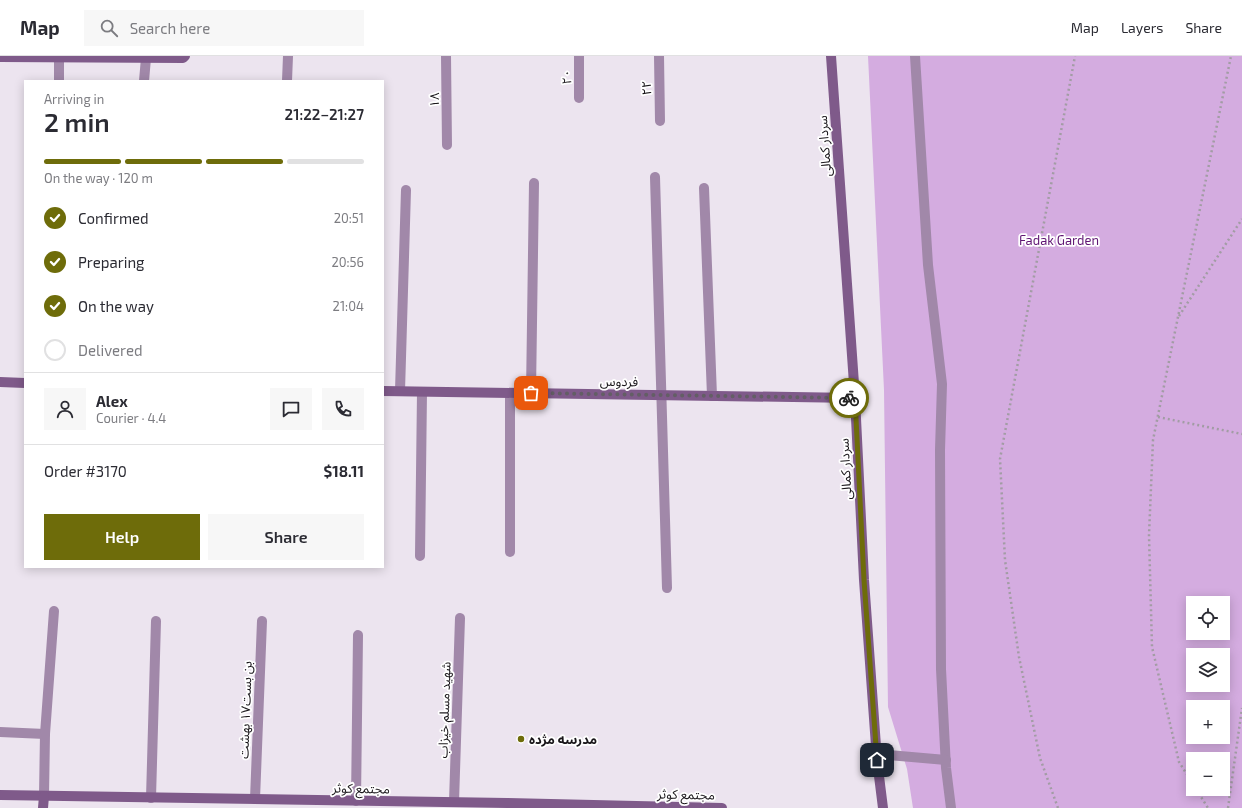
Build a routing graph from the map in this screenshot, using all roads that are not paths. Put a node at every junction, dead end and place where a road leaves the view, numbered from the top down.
1 (185, 56) edge
2 (288, 56) edge
3 (446, 56) edge
4 (580, 56) edge
5 (659, 56) edge
6 (830, 56) edge
7 (915, 56) edge
8 (0, 57) edge
9 (59, 58) junction
10 (146, 58) junction
11 (59, 80) edge
12 (144, 80) edge
13 (287, 80) edge
14 (579, 98) dead end
15 (660, 121) dead end
16 (447, 144) dead end
17 (656, 177) dead end
18 (534, 183) dead end
19 (704, 188) dead end
20 (406, 190) dead end
21 (0, 382) edge
22 (24, 383) edge
23 (384, 391) edge
24 (400, 391) junction
25 (422, 392) junction
26 (510, 393) junction
27 (531, 393) junction
28 (662, 395) junction
29 (712, 396) junction
30 (855, 398) junction
31 (510, 552) dead end
32 (420, 556) dead end
33 (667, 588) dead end
34 (54, 611) dead end
35 (460, 618) dead end
36 (156, 621) dead end
37 (262, 621) dead end
38 (358, 635) dead end
39 (0, 732) edge
40 (45, 734) junction
41 (877, 754) junction
42 (946, 760) junction
43 (0, 795) edge
44 (44, 796) junction
45 (151, 798) junction
46 (356, 801) junction
47 (255, 804) edge
48 (454, 805) edge
49 (631, 807) edge
50 (43, 808) edge
51 (722, 808) edge
52 (883, 808) edge
53 (951, 808) edge

1 - 10 street
2 - 13 street
3 - 16 street, ۱۸
4 - 14 street, ۲۰
5 - 15 street, ۲۲
6 - 30 street, سردار کمالی
7 - 42 street
8 - 9 street
9 - 10 street
9 - 11 street
10 - 12 street
17 - 28 street
18 - 27 street
19 - 29 street
20 - 24 street
21 - 22 street
23 - 24 street, فردوس
24 - 25 street, فردوس
25 - 26 street, فردوس
25 - 32 street
26 - 27 street, فردوس
26 - 31 street
27 - 28 street, فردوس
28 - 29 street, فردوس
28 - 33 street
29 - 30 street, فردوس
30 - 41 street, سردار کمالی
34 - 40 street
35 - 48 street, شهید مسلم خیزاب
36 - 45 street
37 - 47 street, بن بست۱۷ بهشت
38 - 46 street
39 - 40 street
40 - 44 street
41 - 42 street
41 - 52 street, سردار کمالی
42 - 53 street
43 - 44 street, مجتمع کوثر
44 - 45 street, مجتمع کوثر
44 - 50 street
45 - 47 street, مجتمع کوثر
46 - 47 street, مجتمع کوثر
46 - 48 street, مجتمع کوثر
48 - 49 street, مجتمع کوثر
49 - 51 street, مجتمع کوثر

